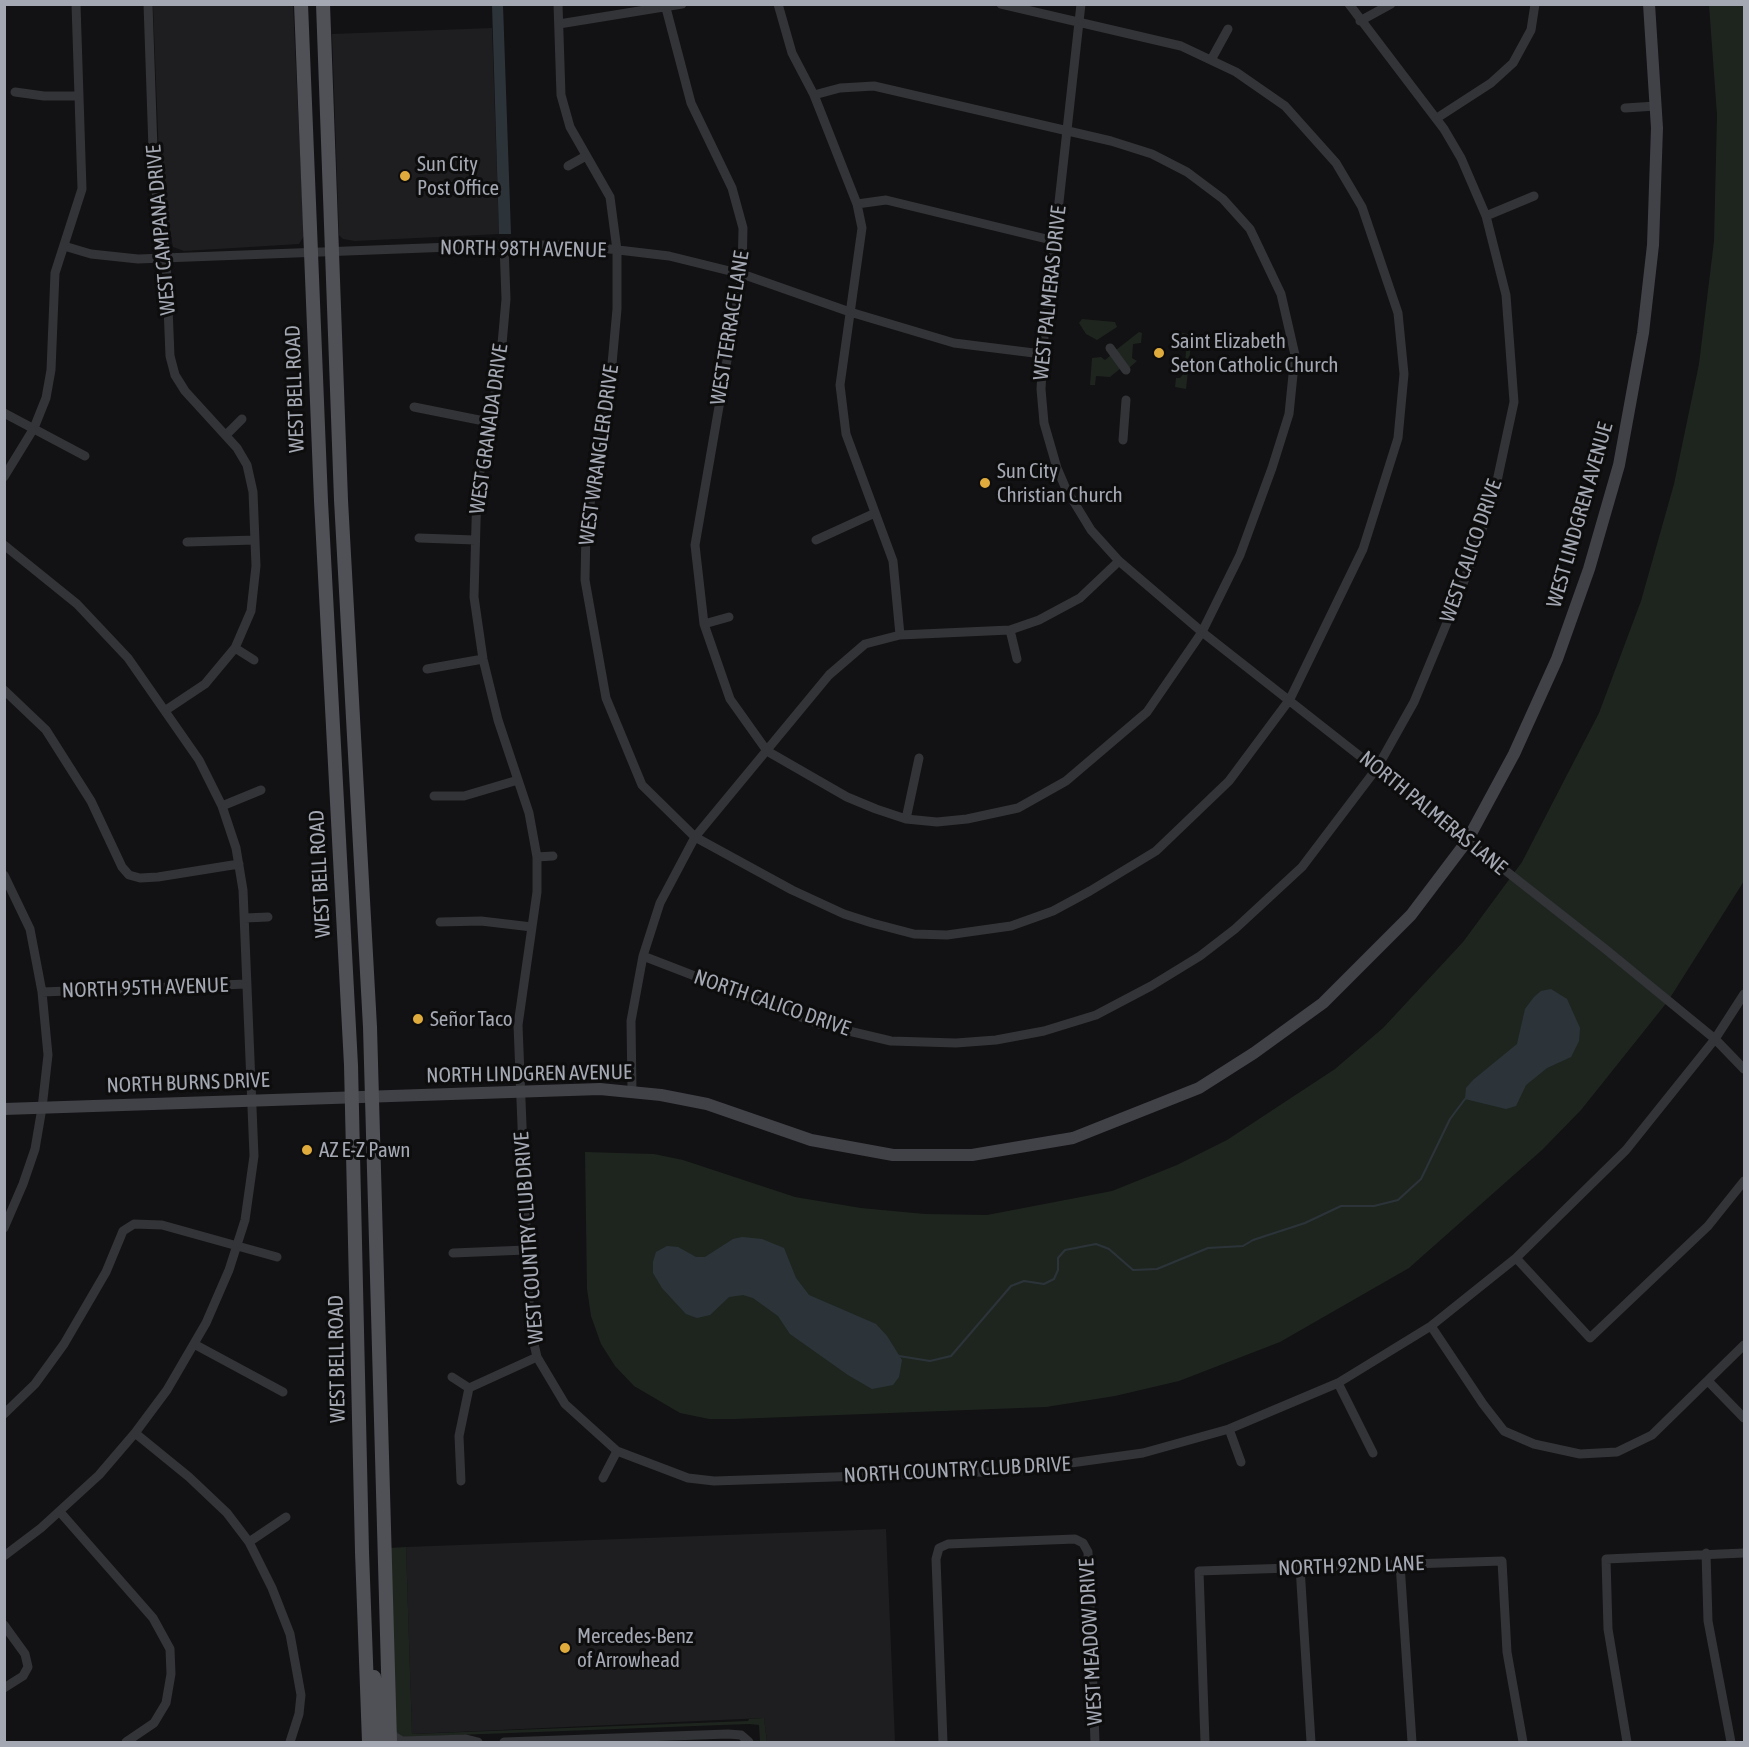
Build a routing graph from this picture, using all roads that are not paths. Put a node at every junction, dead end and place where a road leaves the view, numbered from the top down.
1 (76, 4) edge
2 (148, 4) edge
3 (301, 4) edge
4 (322, 4) edge
5 (558, 4) edge
6 (682, 4) edge
7 (778, 4) edge
8 (1001, 4) edge
9 (1081, 4) edge
10 (1349, 4) edge
11 (1390, 4) edge
12 (1535, 4) edge
13 (1649, 4) edge
14 (666, 8) junction
15 (1079, 20) junction
16 (1360, 21) junction
17 (559, 24) junction
18 (1228, 29) dead end
19 (1211, 60) junction
20 (15, 92) dead end
21 (814, 95) junction
22 (80, 96) junction
23 (1656, 106) junction
24 (1625, 108) dead end
25 (1437, 118) junction
26 (1067, 131) junction
27 (586, 156) junction
28 (568, 166) dead end
29 (1534, 196) dead end
30 (857, 204) junction
31 (1486, 216) junction
32 (1054, 241) junction
33 (504, 245) junction
34 (64, 246) junction
35 (617, 250) junction
36 (331, 251) junction
37 (311, 252) junction
38 (166, 258) junction
39 (742, 274) junction
40 (850, 312) junction
41 (1110, 348) dead end
42 (1042, 354) junction
43 (1126, 370) dead end
44 (1126, 400) dead end
45 (414, 407) dead end
46 (4, 413) edge
47 (242, 419) dead end
48 (489, 422) junction
49 (34, 428) junction
50 (226, 435) junction
51 (1123, 440) dead end
52 (85, 456) dead end
53 (4, 477) edge
54 (875, 513) junction
55 (419, 538) dead end
56 (255, 540) junction
57 (475, 540) junction
58 (816, 540) dead end
59 (186, 542) dead end
60 (4, 545) edge
61 (1119, 561) junction
62 (729, 617) dead end
63 (704, 624) junction
64 (1010, 630) junction
65 (1202, 633) junction
66 (900, 635) junction
67 (235, 648) junction
68 (483, 659) junction
69 (1017, 659) dead end
70 (254, 660) dead end
71 (427, 669) dead end
72 (4, 690) edge
73 (1290, 699) junction
74 (166, 710) junction
75 (767, 751) junction
76 (919, 758) dead end
77 (1377, 768) junction
78 (518, 780) junction
79 (261, 790) dead end
80 (434, 795) dead end
81 (222, 806) junction
82 (906, 819) junction
83 (695, 837) junction
84 (1467, 841) junction
85 (553, 856) dead end
86 (537, 857) junction
87 (239, 864) junction
88 (4, 875) edge
89 (268, 917) dead end
90 (245, 918) junction
91 (440, 922) dead end
92 (532, 927) junction
93 (643, 956) junction
94 (248, 984) junction
95 (42, 992) junction
96 (1744, 994) edge
97 (1715, 1039) junction
98 (1744, 1069) edge
99 (520, 1090) junction
100 (632, 1090) junction
101 (372, 1096) junction
102 (352, 1097) junction
103 (252, 1100) junction
104 (42, 1108) junction
105 (4, 1109) edge
106 (1744, 1181) edge
107 (4, 1228) edge
108 (237, 1245) junction
109 (526, 1250) junction
110 (453, 1253) dead end
111 (277, 1257) dead end
112 (1516, 1258) junction
113 (1431, 1326) junction
114 (194, 1344) junction
115 (1744, 1345) edge
116 (537, 1357) junction
117 (452, 1377) dead end
118 (1709, 1382) junction
119 (1338, 1383) junction
120 (469, 1388) junction
121 (283, 1392) dead end
122 (4, 1414) edge
123 (1744, 1418) edge
124 (1229, 1429) junction
125 (135, 1433) junction
126 (616, 1451) junction
127 (1374, 1453) dead end
128 (1241, 1462) dead end
129 (661, 1469) joint
130 (603, 1478) dead end
131 (461, 1481) dead end
132 (60, 1512) junction
133 (286, 1517) dead end
134 (249, 1542) junction
135 (1744, 1552) edge
136 (1706, 1553) junction
137 (4, 1556) edge
138 (1400, 1564) junction
139 (1300, 1567) junction
140 (4, 1625) edge
141 (366, 1647) junction
142 (4, 1688) edge
143 (389, 1727) junction
144 (126, 1743) edge
145 (290, 1743) edge
146 (369, 1743) edge
147 (382, 1743) edge
148 (390, 1743) edge
149 (478, 1743) edge
150 (504, 1743) edge
151 (749, 1743) edge
152 (943, 1743) edge
153 (1095, 1743) edge
154 (1204, 1743) edge
155 (1311, 1743) edge
156 (1412, 1743) edge
157 (1523, 1743) edge
158 (1627, 1743) edge
159 (1731, 1743) edge

1 - 22 street
2 - 38 street, WEST CAMPANA DRIVE
3 - 37 main road, WEST BELL ROAD
4 - 36 main road, WEST BELL ROAD
5 - 17 street, WEST WRANGLER DRIVE
6 - 14 street
7 - 21 street
8 - 15 street, WEST WRANGLER DRIVE
9 - 15 street, WEST PALMERAS DRIVE
10 - 16 street, WEST CALICO DRIVE
11 - 16 street
12 - 25 street
13 - 23 street, WEST LINDGREN AVENUE
14 - 17 street
14 - 39 street, WEST TERRACE LANE
15 - 19 street, WEST WRANGLER DRIVE
15 - 26 street, WEST PALMERAS DRIVE
16 - 25 street, WEST CALICO DRIVE
17 - 27 street, WEST WRANGLER DRIVE
18 - 19 street
19 - 73 street, WEST WRANGLER DRIVE
20 - 22 street
21 - 26 street
21 - 30 street
22 - 34 street
23 - 24 street
23 - 84 street, WEST LINDGREN AVENUE
25 - 31 street, WEST CALICO DRIVE
26 - 32 street, WEST PALMERAS DRIVE
26 - 65 street
27 - 28 street
27 - 35 street, WEST WRANGLER DRIVE
29 - 31 street
30 - 32 street
30 - 40 street
31 - 77 street, WEST CALICO DRIVE
32 - 42 street, WEST PALMERAS DRIVE
33 - 35 street, NORTH 98TH AVENUE
33 - 36 street, NORTH 98TH AVENUE
33 - 48 street, WEST GRANADA DRIVE
34 - 38 street, NORTH 98TH AVENUE
34 - 49 street
35 - 39 street, NORTH 98TH AVENUE
35 - 83 street, WEST WRANGLER DRIVE
36 - 37 street, NORTH 98TH AVENUE
36 - 101 main road, WEST BELL ROAD
37 - 38 street, NORTH 98TH AVENUE
37 - 102 main road, WEST BELL ROAD
38 - 50 street, WEST CAMPANA DRIVE
39 - 40 street, NORTH 98TH AVENUE
39 - 63 street, WEST TERRACE LANE
40 - 42 street, NORTH 98TH AVENUE
40 - 54 street
41 - 43 street
42 - 61 street, WEST PALMERAS DRIVE
44 - 51 street
45 - 48 street
46 - 49 street
47 - 50 street
48 - 57 street, WEST GRANADA DRIVE
49 - 52 street
49 - 53 street
50 - 56 street, WEST CAMPANA DRIVE
54 - 58 street
54 - 66 street
55 - 57 street
56 - 59 street
56 - 67 street, WEST CAMPANA DRIVE
57 - 68 street, WEST GRANADA DRIVE
60 - 74 street
61 - 64 street
61 - 65 street, NORTH PALMERAS LANE
62 - 63 street
63 - 75 street, WEST TERRACE LANE
64 - 66 street
64 - 69 street
65 - 73 street, NORTH PALMERAS LANE
65 - 82 street
66 - 75 street
67 - 70 street
67 - 74 street, WEST CAMPANA DRIVE
68 - 71 street
68 - 78 street, WEST GRANADA DRIVE
72 - 87 street
73 - 77 street, NORTH PALMERAS LANE
73 - 83 street, WEST WRANGLER DRIVE
74 - 81 street
75 - 82 street
75 - 83 street
76 - 82 street
77 - 84 street, NORTH PALMERAS LANE
77 - 93 street, NORTH CALICO DRIVE
78 - 80 street
78 - 86 street, WEST GRANADA DRIVE
79 - 81 street
81 - 87 street
83 - 93 street
84 - 97 street, NORTH PALMERAS LANE
84 - 100 street, NORTH LINDGREN AVENUE
85 - 86 street
86 - 92 street, WEST GRANADA DRIVE
87 - 90 street
88 - 95 street
89 - 90 street
90 - 94 street
91 - 92 street
92 - 99 street, WEST GRANADA DRIVE
93 - 100 street
94 - 95 street, NORTH 95TH AVENUE
94 - 103 street
95 - 104 street
96 - 97 street
97 - 98 street, NORTH PALMERAS LANE
97 - 112 street, NORTH COUNTRY CLUB DRIVE
99 - 100 street, NORTH LINDGREN AVENUE
99 - 101 street, NORTH LINDGREN AVENUE
99 - 109 street, WEST COUNTRY CLUB DRIVE
101 - 102 street, NORTH BURNS DRIVE
101 - 143 main road, WEST BELL ROAD
102 - 103 street, NORTH BURNS DRIVE
102 - 141 main road, WEST BELL ROAD
103 - 104 street, NORTH BURNS DRIVE
103 - 108 street
104 - 105 street, NORTH BURNS DRIVE
104 - 107 street
106 - 112 street
108 - 111 street
108 - 114 street
108 - 122 street
109 - 110 street
109 - 116 street, WEST COUNTRY CLUB DRIVE
112 - 113 street, NORTH COUNTRY CLUB DRIVE
113 - 118 street
113 - 119 street, NORTH COUNTRY CLUB DRIVE
114 - 121 street
114 - 125 street
115 - 118 street
116 - 120 street
116 - 126 street, WEST COUNTRY CLUB DRIVE
117 - 120 street
118 - 123 street
119 - 124 street, NORTH COUNTRY CLUB DRIVE
119 - 127 street
120 - 131 street
124 - 128 street
124 - 129 street, NORTH COUNTRY CLUB DRIVE
125 - 132 street
125 - 134 street
126 - 129 street, WEST COUNTRY CLUB DRIVE
126 - 130 street
132 - 137 street
132 - 144 street
133 - 134 street
134 - 145 street
135 - 136 street
136 - 158 street
136 - 159 street
138 - 139 street, NORTH 92ND LANE
138 - 156 street
138 - 157 street, NORTH 92ND LANE
139 - 154 street, NORTH 92ND LANE
139 - 155 street
140 - 142 street
141 - 146 main road, WEST BELL ROAD
141 - 147 main road
143 - 148 main road, WEST BELL ROAD
143 - 149 street
150 - 151 street
152 - 153 street, WEST MEADOW DRIVE

